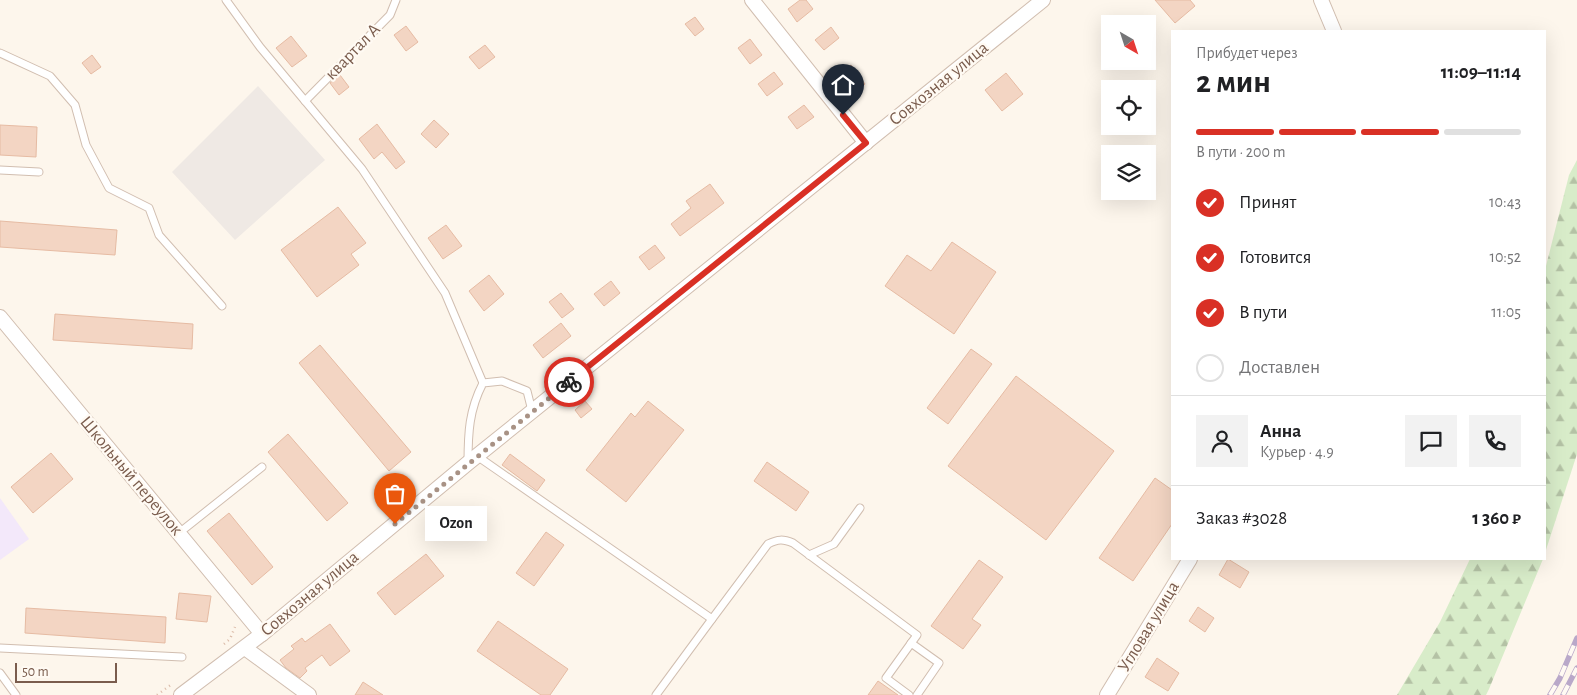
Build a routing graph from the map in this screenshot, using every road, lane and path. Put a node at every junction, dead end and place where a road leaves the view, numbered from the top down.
1 (226, 0) edge
2 (396, 0) edge
3 (752, 0) edge
4 (1043, 0) edge
5 (1321, 0) edge
6 (1334, 30) edge
7 (0, 53) edge
8 (306, 101) junction
9 (866, 143) junction
10 (0, 170) edge
11 (39, 172) dead end
12 (222, 306) dead end
13 (0, 317) edge
14 (483, 383) junction
15 (532, 412) junction
16 (473, 459) junction
17 (262, 467) dead end
18 (860, 508) dead end
19 (179, 533) junction
20 (809, 555) junction
21 (1189, 560) edge
22 (712, 619) junction
23 (262, 634) junction
24 (911, 643) junction
25 (0, 648) edge
26 (245, 648) junction
27 (182, 657) dead end
28 (0, 673) edge
29 (16, 695) edge
30 (181, 695) edge
31 (309, 695) edge
32 (656, 695) edge
33 (909, 695) edge
34 (917, 695) edge
35 (1107, 695) edge

1 - 8 lane
2 - 8 lane, квартал А
3 - 9 street
4 - 9 street, Совхозная улица
5 - 6 street
7 - 12 lane
8 - 14 lane
9 - 15 street, Совхозная улица
10 - 11 lane
13 - 19 street, Школьный переулок
14 - 15 lane
14 - 16 lane
15 - 16 street, Совхозная улица
16 - 22 lane
16 - 23 street, Совхозная улица
17 - 19 lane
18 - 20 lane
19 - 23 street, Школьный переулок
20 - 22 lane
20 - 24 lane
21 - 35 street, Угловая улица
22 - 32 lane
23 - 26 street, Совхозная улица
24 - 33 lane
24 - 34 lane
25 - 27 lane
26 - 30 street, Совхозная улица
26 - 31 street
28 - 29 lane

